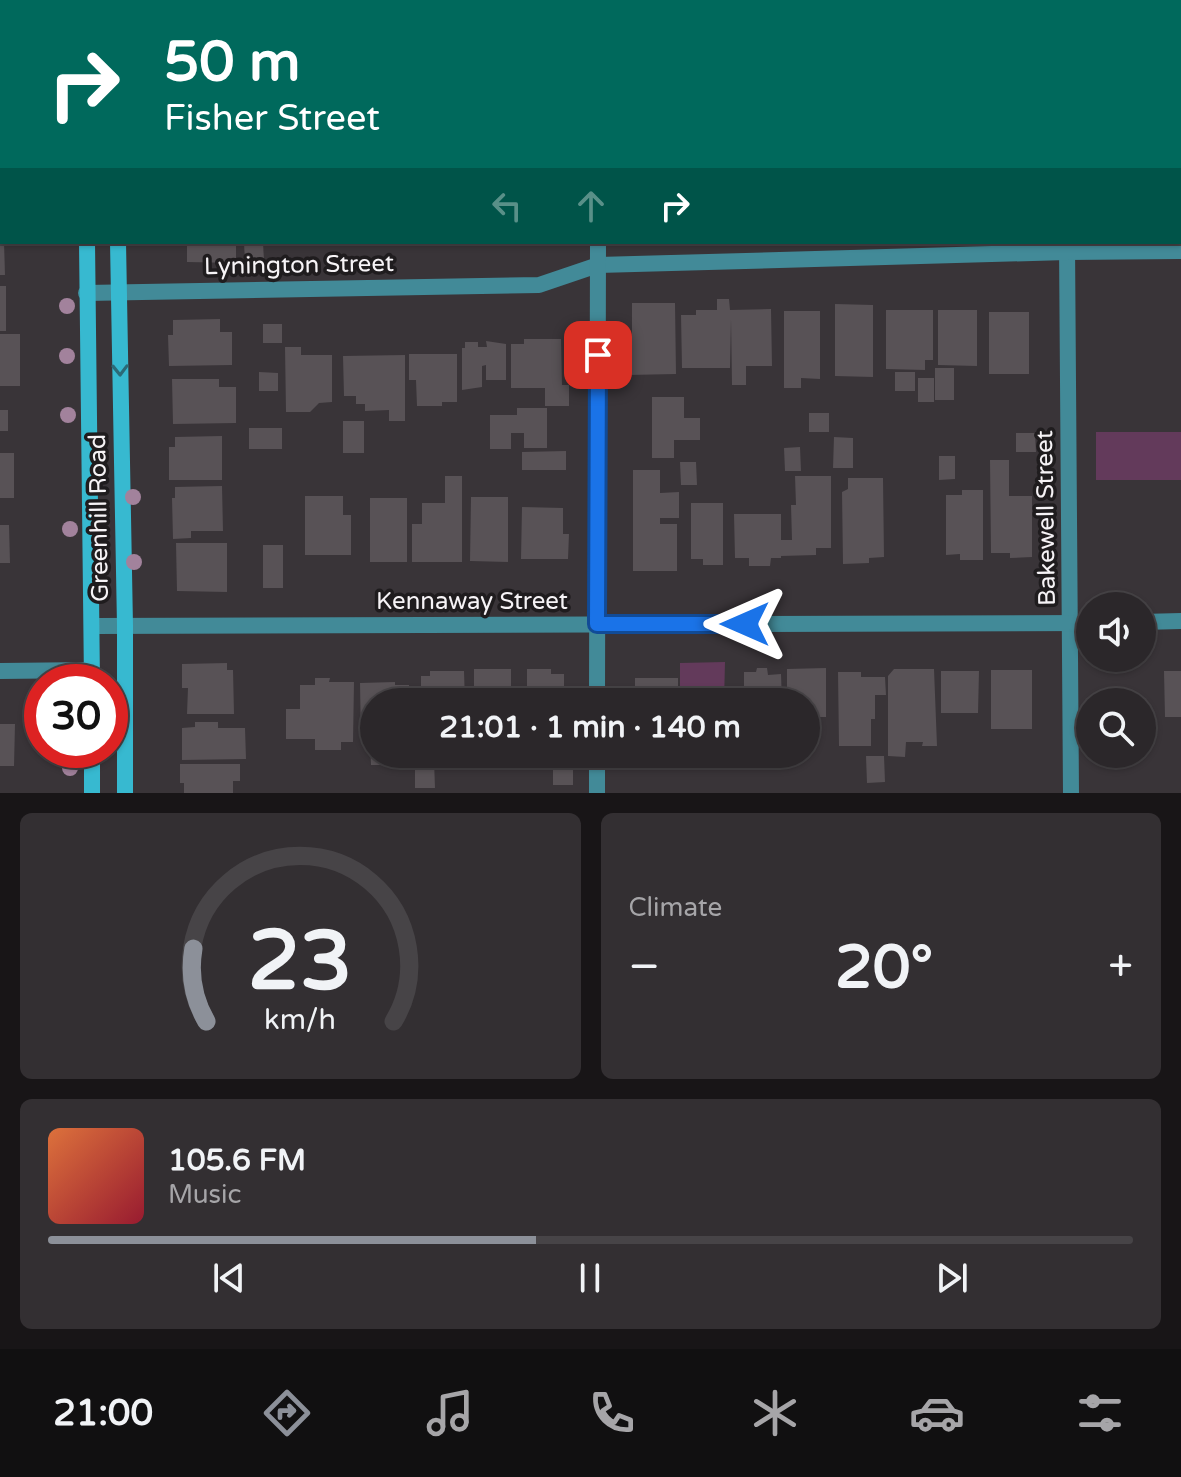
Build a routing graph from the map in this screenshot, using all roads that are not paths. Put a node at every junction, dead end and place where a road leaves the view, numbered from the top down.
1 (87, 244) edge
2 (118, 244) edge
3 (598, 244) edge
4 (1067, 247) edge
5 (1181, 251) edge
6 (598, 265) junction
7 (119, 292) junction
8 (86, 293) junction
9 (1181, 621) edge
10 (1156, 622) edge
11 (1071, 623) junction
12 (1076, 623) edge
13 (597, 624) junction
14 (94, 626) junction
15 (125, 626) junction
16 (92, 664) edge
17 (0, 671) edge
18 (24, 672) edge
19 (597, 688) edge
20 (92, 768) edge
21 (597, 768) edge
22 (92, 793) edge
23 (125, 793) edge
24 (597, 793) edge
25 (1071, 793) edge

1 - 8 main road, Greenhill Road
2 - 7 main road, Greenhill Road
3 - 6 street
4 - 5 street, Lynington Street
4 - 6 street, Lynington Street
4 - 11 street, Bakewell Street
6 - 7 street, Lynington Street
6 - 13 street
7 - 8 street, Lynington Street
7 -> 15 main road, Greenhill Road
8 - 14 main road, Greenhill Road
9 - 10 street
11 - 12 street, Kennaway Street
11 - 13 street, Kennaway Street
11 - 25 street, Bakewell Street
13 - 15 street, Kennaway Street
13 - 19 street
14 - 15 street, Kennaway Street
14 - 16 main road, Greenhill Road
15 - 23 main road, Greenhill Road
17 - 18 street
20 - 22 main road
21 - 24 street

